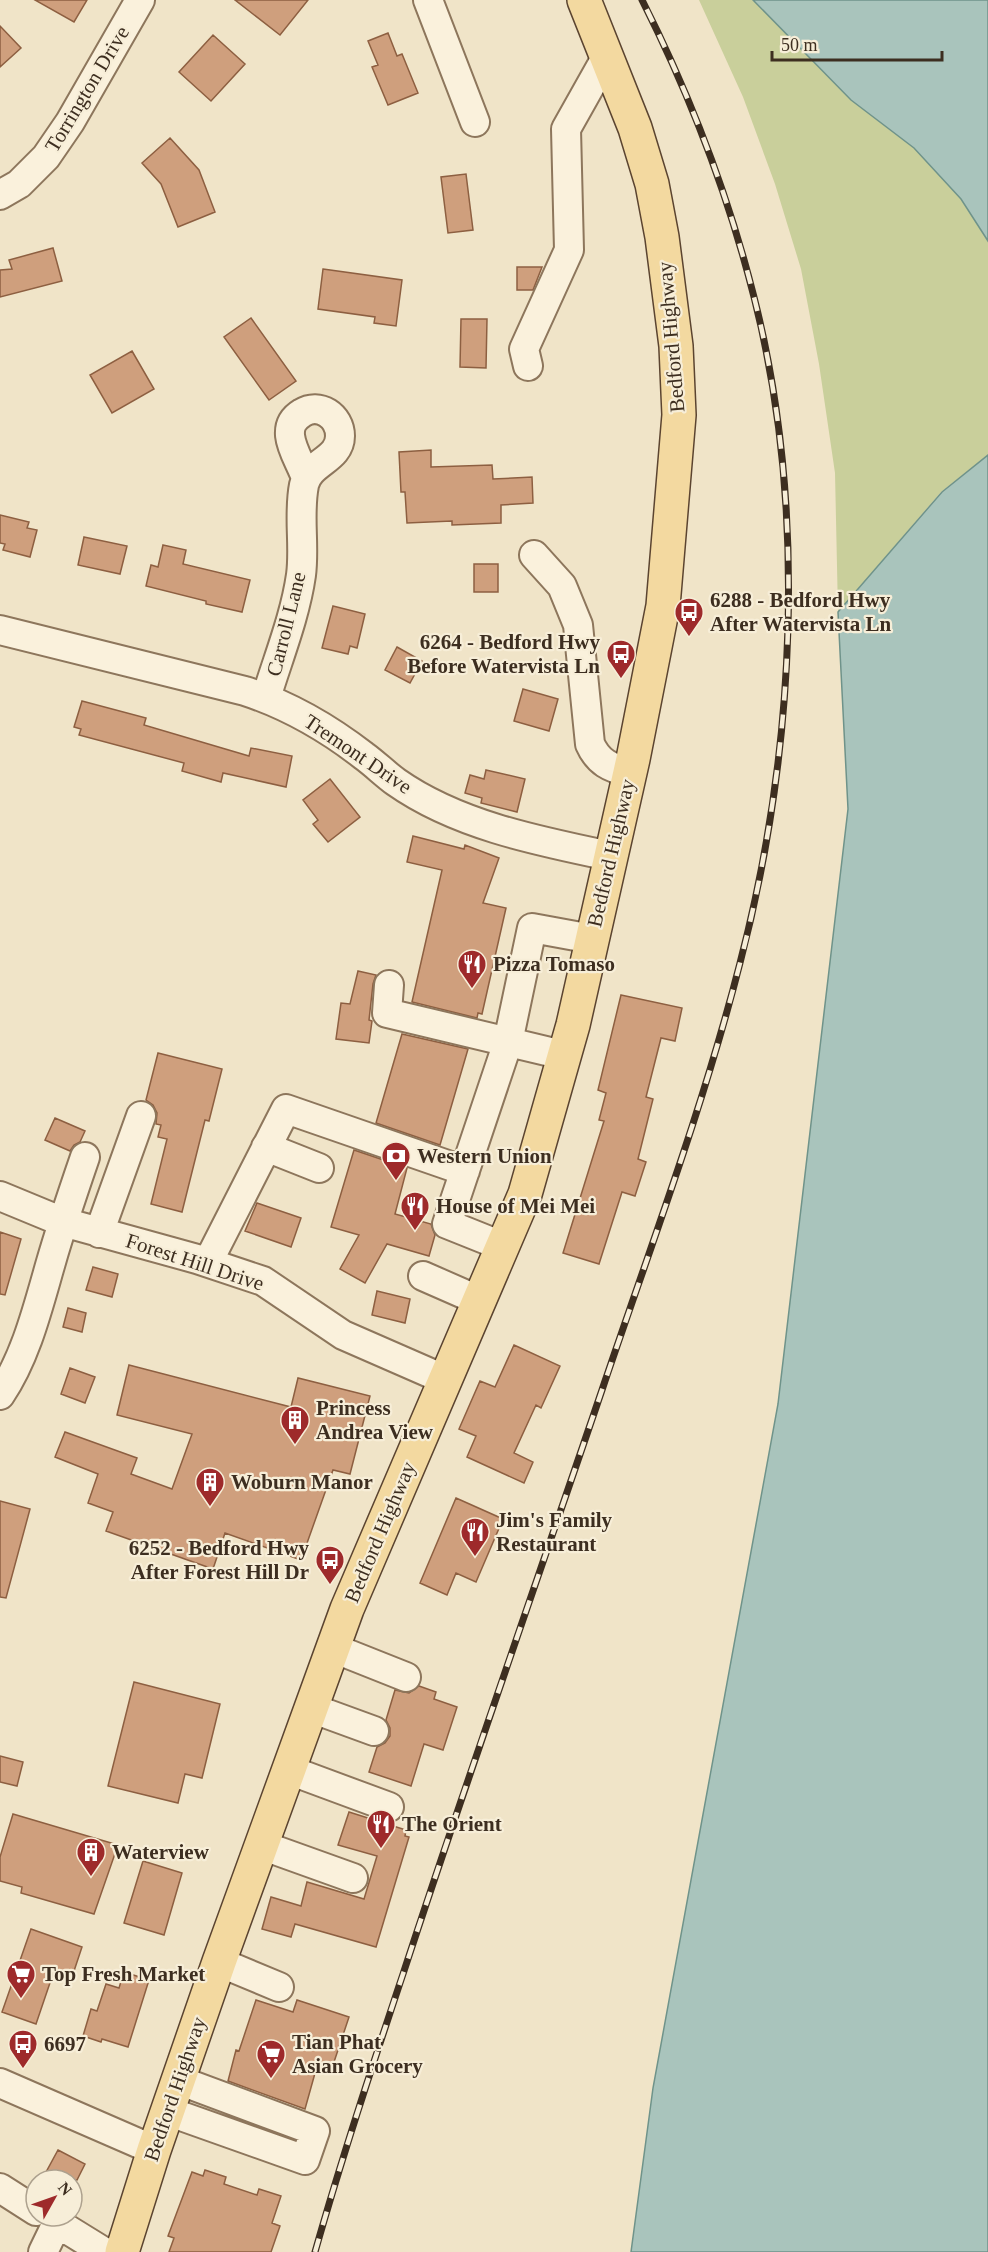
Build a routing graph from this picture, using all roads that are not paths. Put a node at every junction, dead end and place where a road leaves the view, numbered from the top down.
1 (140, 0) edge
2 (428, 0) edge
3 (584, 0) edge
4 (607, 56) junction
5 (475, 122) dead end
6 (0, 195) edge
7 (528, 366) dead end
8 (306, 478) dead end
9 (534, 555) dead end
10 (0, 630) edge
11 (266, 698) junction
12 (629, 772) junction
13 (610, 856) junction
14 (592, 939) junction
15 (389, 985) dead end
16 (508, 1042) junction
17 (563, 1055) junction
18 (141, 1116) dead end
19 (266, 1147) junction
20 (85, 1157) dead end
21 (319, 1167) dead end
22 (465, 1171) junction
23 (0, 1196) edge
24 (63, 1222) junction
25 (99, 1233) junction
26 (502, 1246) junction
27 (208, 1262) junction
28 (423, 1276) dead end
29 (480, 1301) junction
30 (446, 1380) junction
31 (0, 1395) edge
32 (333, 1648) junction
33 (406, 1677) dead end
34 (311, 1708) junction
35 (374, 1731) dead end
36 (288, 1770) junction
37 (388, 1807) dead end
38 (261, 1845) junction
39 (353, 1878) dead end
40 (219, 1962) junction
41 (279, 1987) dead end
42 (178, 2080) junction
43 (0, 2083) edge
44 (213, 2093) junction
45 (167, 2111) junction
46 (202, 2123) junction
47 (154, 2150) junction
48 (0, 2188) edge
49 (24, 2203) edge
50 (45, 2228) edge
51 (64, 2228) edge
52 (44, 2252) edge
53 (104, 2252) edge
54 (122, 2252) edge

1 - 6 street, Torrington Drive
2 - 5 street
3 - 4 main road, Bedford Highway
4 - 7 street
4 - 12 main road, Bedford Highway
8 - 11 street, Carroll Lane
9 - 12 street
10 - 11 street, Tremont Drive
11 - 13 street, Tremont Drive
12 - 13 main road, Bedford Highway
13 - 14 main road, Bedford Highway
14 - 16 street
14 - 17 main road, Bedford Highway
15 - 16 street
16 - 17 street
16 - 22 street
17 - 26 main road, Bedford Highway
18 - 25 street
19 - 21 street
19 - 22 street
19 - 27 street
20 - 24 street
22 - 26 street
23 - 24 street, Forest Hill Drive
24 - 25 street, Forest Hill Drive
24 - 31 street
25 - 27 street, Forest Hill Drive
26 - 29 main road, Bedford Highway
27 - 30 street, Forest Hill Drive
28 - 29 street
29 - 30 main road, Bedford Highway
30 - 32 main road, Bedford Highway
32 - 33 street
32 - 34 main road, Bedford Highway
34 - 35 street
34 - 36 main road, Bedford Highway
36 - 37 street
36 - 38 main road, Bedford Highway
38 - 39 street
38 - 40 main road, Bedford Highway
40 - 41 street
40 - 42 main road, Bedford Highway
42 - 44 street
42 - 45 main road, Bedford Highway
43 - 47 street
44 - 46 street
44 - 46 street
45 - 46 street
45 - 47 main road, Bedford Highway
47 - 54 main road, Bedford Highway
48 - 49 street
50 - 52 street
51 - 53 street

